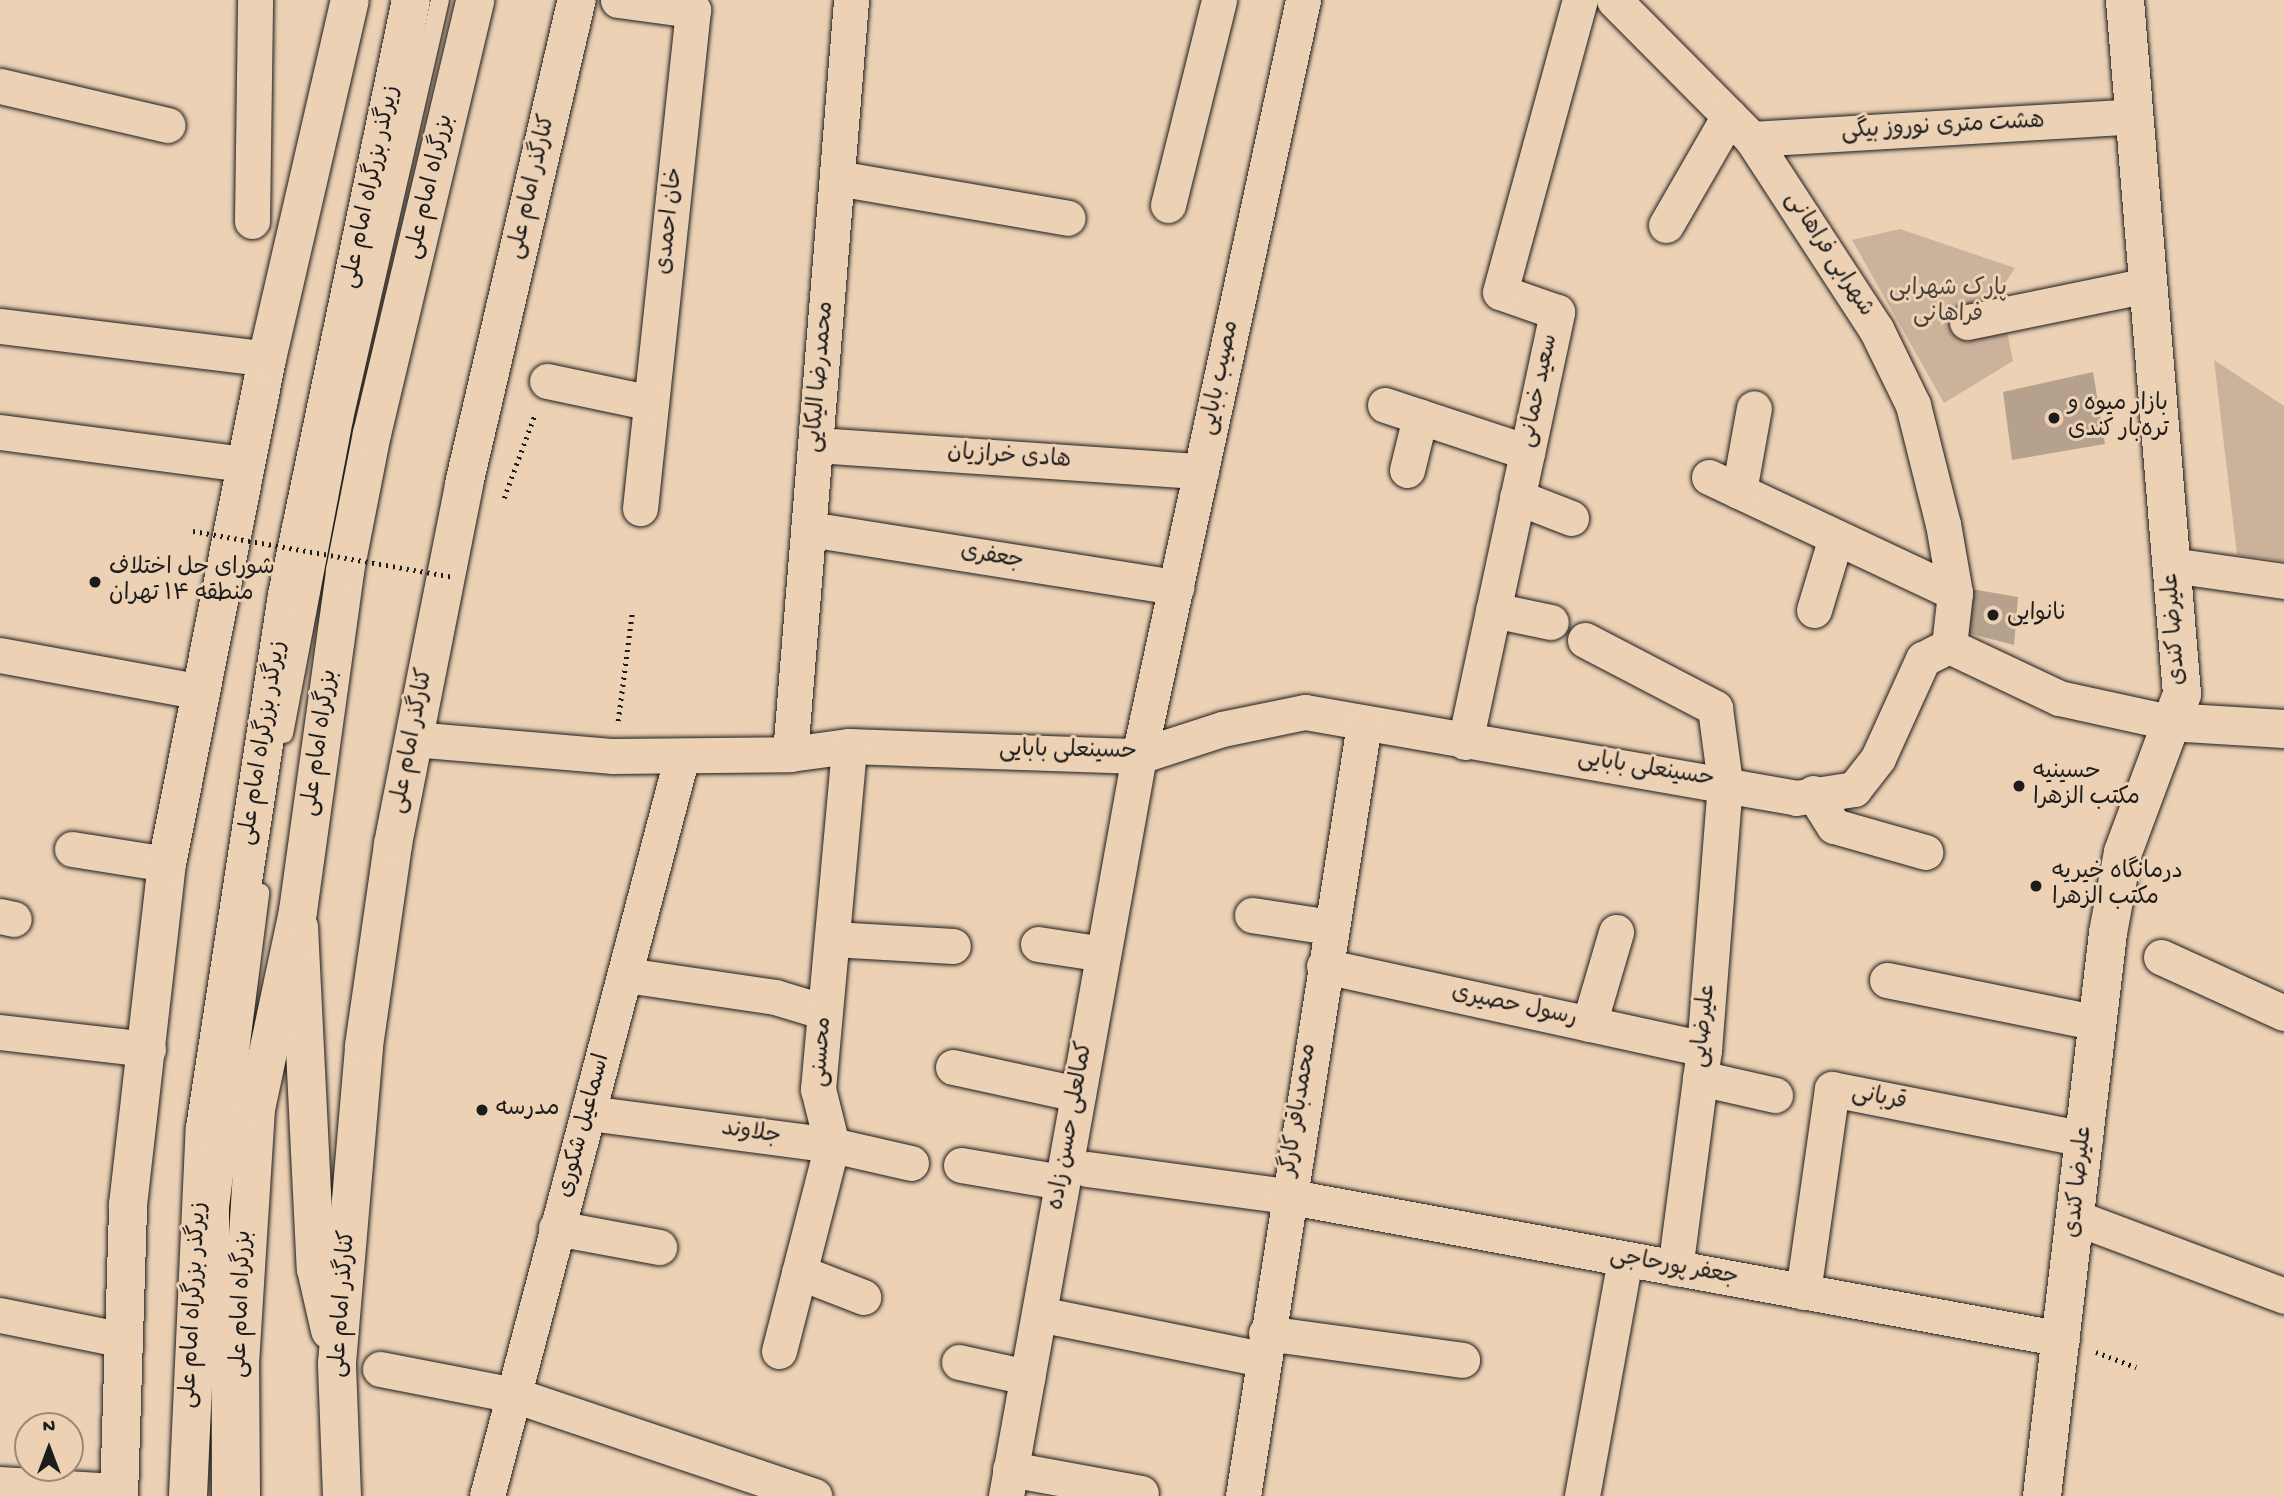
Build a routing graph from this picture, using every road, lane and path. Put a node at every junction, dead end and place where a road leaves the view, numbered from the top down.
1 (254, 0) edge
2 (350, 0) edge
3 (411, 0) edge
4 (440, 0) edge
5 (475, 0) edge
6 (578, 0) edge
7 (618, 0) edge
8 (851, 0) edge
9 (1219, 0) edge
10 (1303, 0) edge
11 (1580, 0) edge
12 (2125, 0) edge
13 (1620, 3) edge
14 (0, 86) edge
15 (2134, 117) junction
16 (168, 125) dead end
17 (1741, 127) junction
18 (837, 178) junction
19 (1168, 205) dead end
20 (1068, 218) dead end
21 (252, 221) dead end
22 (1666, 225) dead end
23 (2148, 285) junction
24 (1967, 322) dead end
25 (0, 326) edge
26 (267, 359) junction
27 (547, 381) joint
28 (651, 402) junction
29 (1385, 405) dead end
30 (1754, 408) dead end
31 (1420, 417) junction
32 (0, 432) edge
33 (816, 445) junction
34 (1527, 452) junction
35 (244, 464) junction
36 (1407, 470) dead end
37 (1201, 471) junction
38 (1517, 497) junction
39 (500, 508) dead end
40 (640, 508) dead end
41 (1571, 518) dead end
42 (809, 529) junction
43 (193, 531) dead end
44 (1836, 537) junction
45 (2171, 565) junction
46 (453, 577) dead end
47 (2284, 581) edge
48 (1176, 587) junction
49 (1955, 593) junction
50 (1493, 610) junction
51 (1814, 610) dead end
52 (632, 613) dead end
53 (1551, 622) dead end
54 (1585, 640) dead end
55 (1949, 646) junction
56 (0, 655) edge
57 (197, 691) junction
58 (2169, 722) junction
59 (1364, 724) junction
60 (2284, 729) edge
61 (413, 739) junction
62 (1465, 742) junction
63 (849, 746) junction
64 (790, 754) junction
65 (613, 756) junction
66 (682, 756) junction
67 (1139, 756) junction
68 (1725, 783) junction
69 (1804, 796) junction
70 (72, 849) dead end
71 (1925, 852) dead end
72 (167, 864) junction
73 (298, 911) junction
74 (1252, 915) dead end
75 (1331, 927) junction
76 (1616, 932) dead end
77 (833, 939) junction
78 (1038, 944) dead end
79 (953, 946) dead end
80 (1103, 954) junction
81 (2161, 957) dead end
82 (1324, 966) junction
83 (626, 975) junction
84 (1887, 980) dead end
85 (825, 1012) junction
86 (2284, 1013) edge
87 (2098, 1023) junction
88 (1589, 1024) junction
89 (0, 1032) edge
90 (148, 1049) junction
91 (1702, 1063) junction
92 (953, 1067) dead end
93 (1078, 1094) junction
94 (1775, 1094) dead end
95 (589, 1112) junction
96 (2085, 1139) junction
97 (832, 1145) junction
98 (911, 1163) dead end
99 (961, 1165) dead end
100 (1075, 1176) junction
101 (1286, 1196) junction
102 (2077, 1217) junction
103 (556, 1228) junction
104 (659, 1247) dead end
105 (1625, 1259) junction
106 (1675, 1268) junction
107 (799, 1272) junction
108 (1803, 1292) junction
109 (2284, 1296) edge
110 (863, 1297) dead end
111 (1039, 1314) junction
112 (0, 1315) edge
113 (119, 1339) junction
114 (2062, 1339) junction
115 (1264, 1346) junction
116 (779, 1351) dead end
117 (1462, 1360) dead end
118 (959, 1362) dead end
119 (337, 1363) junction
120 (380, 1369) dead end
121 (1027, 1377) junction
122 (514, 1395) junction
123 (1008, 1483) edge
124 (0, 1484) edge
125 (119, 1493) edge
126 (1141, 1493) dead end
127 (188, 1496) edge
128 (221, 1496) edge
129 (241, 1496) edge
130 (342, 1496) edge
131 (487, 1496) edge
132 (814, 1496) edge
133 (1243, 1496) edge
134 (1582, 1496) edge
135 (2042, 1496) edge

1 - 21 street
2 - 26 main road
3 - 127 main road, زیرگذر بزرگراه امام علی
4 - 128 lane
5 - 73 main road, بزرگراه امام علی
6 - 61 main road, کنارگذر امام علی
7 - 28 street, خان احمدی
8 - 18 street, محمدرضا الیکایی
9 - 19 street
10 - 37 street, مصیب بابایی
11 - 34 street, سعید خمانی
12 - 15 main road, علیرضا کندی
13 - 17 street, شهرابی فراهانی
14 - 16 street
15 - 17 street, هشت متری نوروز بیگی
15 - 23 main road, علیرضا کندی
17 - 22 street
17 - 49 street, شهرابی فراهانی
18 - 20 street
18 - 33 street, محمدرضا الیکایی
23 - 24 street
23 - 45 main road, علیرضا کندی
25 - 26 street
26 - 35 main road
27 - 28 street
27 - 39 path
28 - 40 street, خان احمدی
29 - 31 street
30 - 44 street
31 - 34 street
31 - 36 street
32 - 35 street
33 - 37 street, هادی خرازیان
33 - 42 street, محمدرضا الیکایی
34 - 38 street, سعید خمانی
35 - 57 main road
37 - 48 street, مصیب بابایی
38 - 41 street
38 - 50 street, سعید خمانی
42 - 48 street, جعفری
42 - 64 street, محمدرضا الیکایی
43 - 46 path, bridge
44 - 49 street
44 - 51 street
45 - 47 street
45 - 58 main road, علیرضا کندی
48 - 67 street, مصیب بابایی
49 - 55 street, شهرابی فراهانی
50 - 53 street
50 - 62 street, سعید خمانی
52 - 65 path
54 - 68 street, علیرضایی
55 - 58 street
55 - 69 street, حسینعلی بابایی
56 - 57 street
57 - 72 main road
58 - 60 main road
58 - 87 main road, علیرضا کندی
59 - 62 street, حسینعلی بابایی
59 - 67 street, حسینعلی بابایی
59 - 75 street, محمدباقر کارگر
61 - 65 street, حسینعلی بابایی
61 - 119 main road, کنارگذر امام علی
62 - 68 street, حسینعلی بابایی
63 - 64 street, حسینعلی بابایی
63 - 67 street, حسینعلی بابایی
63 - 77 street, محسنی
64 - 66 street, حسینعلی بابایی
65 - 66 street, حسینعلی بابایی
66 - 83 street, اسماعیل شکوری
67 - 80 street, کمالعلی حسن زاده
68 - 69 street, حسینعلی بابایی
68 - 91 street, علیرضایی
69 - 71 street
70 - 72 street
72 - 90 main road
73 - 119 main road
73 - 129 main road, بزرگراه امام علی
74 - 75 street
75 - 82 street, محمدباقر کارگر
76 - 88 street
77 - 79 street
77 - 85 street, محسنی
78 - 80 street
80 - 93 street, کمالعلی حسن زاده
81 - 86 street
82 - 88 street, رسول حصیری
82 - 101 street, محمدباقر کارگر
83 - 85 street
83 - 95 street, اسماعیل شکوری
84 - 87 street
85 - 97 street, محسنی
87 - 96 main road, علیرضا کندی
88 - 91 street, رسول حصیری
89 - 90 street
90 - 113 main road
91 - 94 street, رسول حصیری
91 - 106 street, علیرضایی
92 - 93 street
93 - 100 street, کمالعلی حسن زاده
95 - 97 street, جلاوند
95 - 103 street, اسماعیل شکوری
96 - 102 main road, علیرضا کندی
96 - 108 street, قربانی
97 - 98 street, جلاوند
97 - 107 street, محسنی
99 - 100 street, جعفر پورحاجی
100 - 101 street, جعفر پورحاجی
100 - 111 street, کمالعلی حسن زاده
101 - 105 street, جعفر پورحاجی
101 - 115 street, محمدباقر کارگر
102 - 109 street
102 - 114 main road, علیرضا کندی
103 - 104 street
103 - 122 street, اسماعیل شکوری
105 - 106 street, جعفر پورحاجی
105 - 134 street
106 - 108 street, جعفر پورحاجی
107 - 110 street
107 - 116 street, محسنی
108 - 114 street, جعفر پورحاجی
111 - 115 street
111 - 121 street, کمالعلی حسن زاده
112 - 113 street
113 - 125 main road
114 - 135 main road, علیرضا کندی
115 - 117 street
115 - 133 street, محمدباقر کارگر
118 - 121 street
119 - 130 main road, کنارگذر امام علی
120 - 122 street
121 - 123 street, کمالعلی حسن زاده
122 - 131 street, اسماعیل شکوری
122 - 132 street
123 - 126 street
124 - 125 street

